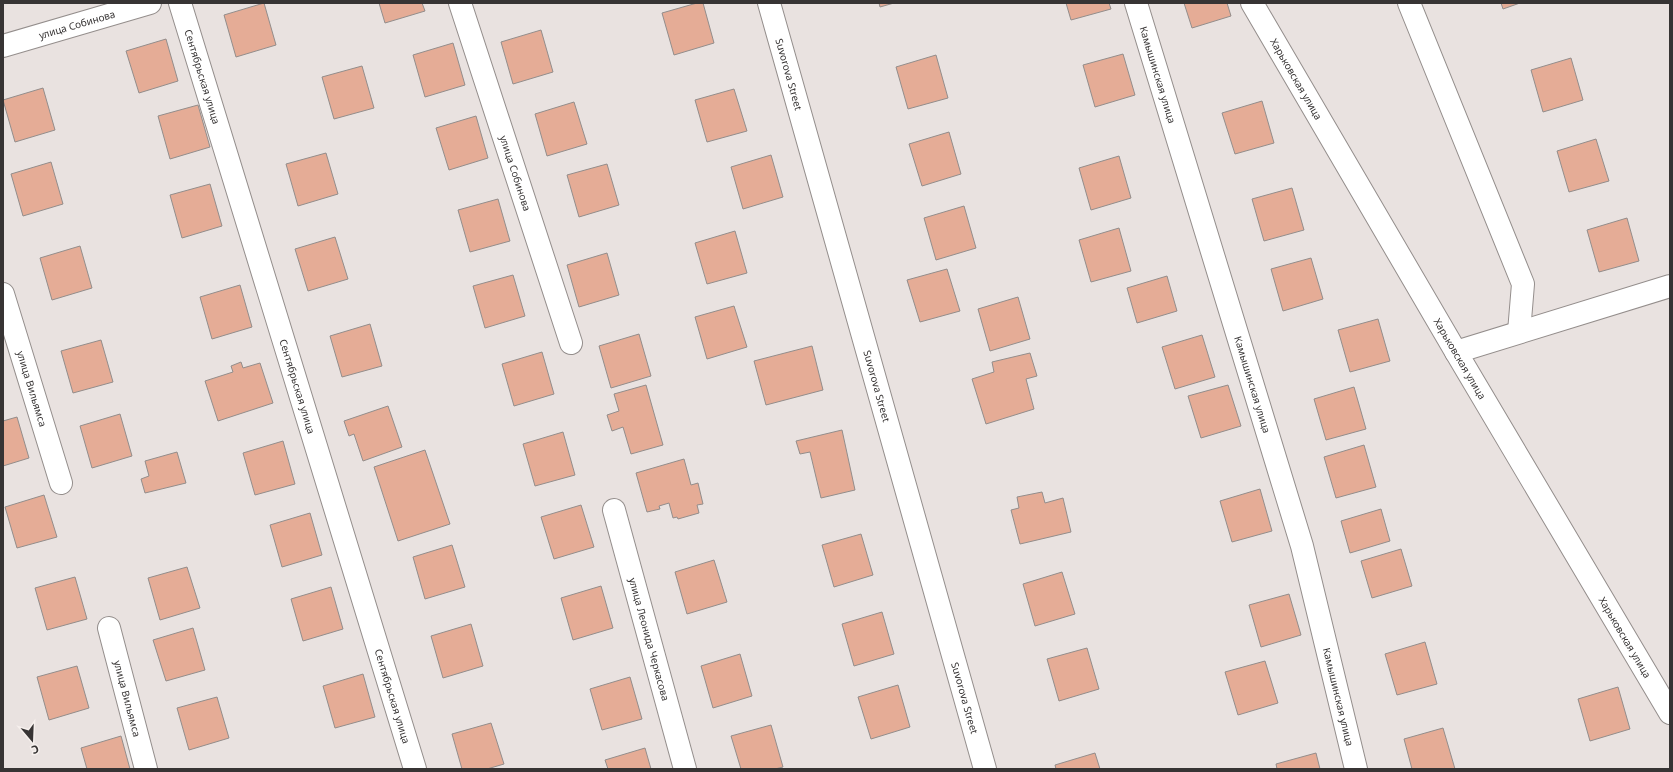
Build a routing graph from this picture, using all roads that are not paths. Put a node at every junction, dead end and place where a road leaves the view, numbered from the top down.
1 (150, 3) edge
2 (180, 3) edge
3 (460, 3) edge
4 (769, 3) edge
5 (1136, 3) edge
6 (1252, 3) edge
7 (1409, 3) edge
8 (3, 46) edge
9 (1670, 286) edge
10 (3, 294) edge
11 (1519, 332) junction
12 (571, 343) dead end
13 (1456, 352) junction
14 (61, 483) dead end
15 (614, 510) dead end
16 (109, 628) dead end
17 (1670, 713) edge
18 (146, 769) edge
19 (415, 769) edge
20 (685, 769) edge
21 (986, 769) edge
22 (1356, 769) edge

1 - 8 street, улица Собинова
2 - 19 street, Сентябрьская улица
3 - 12 street, улица Собинова
4 - 21 street, Suvorova Street
5 - 22 street, Камышинская улица
6 - 13 street, Харьковская улица
7 - 11 street
9 - 11 street
10 - 14 street, улица Вильямса
11 - 13 street
13 - 17 street, Харьковская улица
15 - 20 street, улица Леонида Черкасова
16 - 18 street, улица Вильямса

